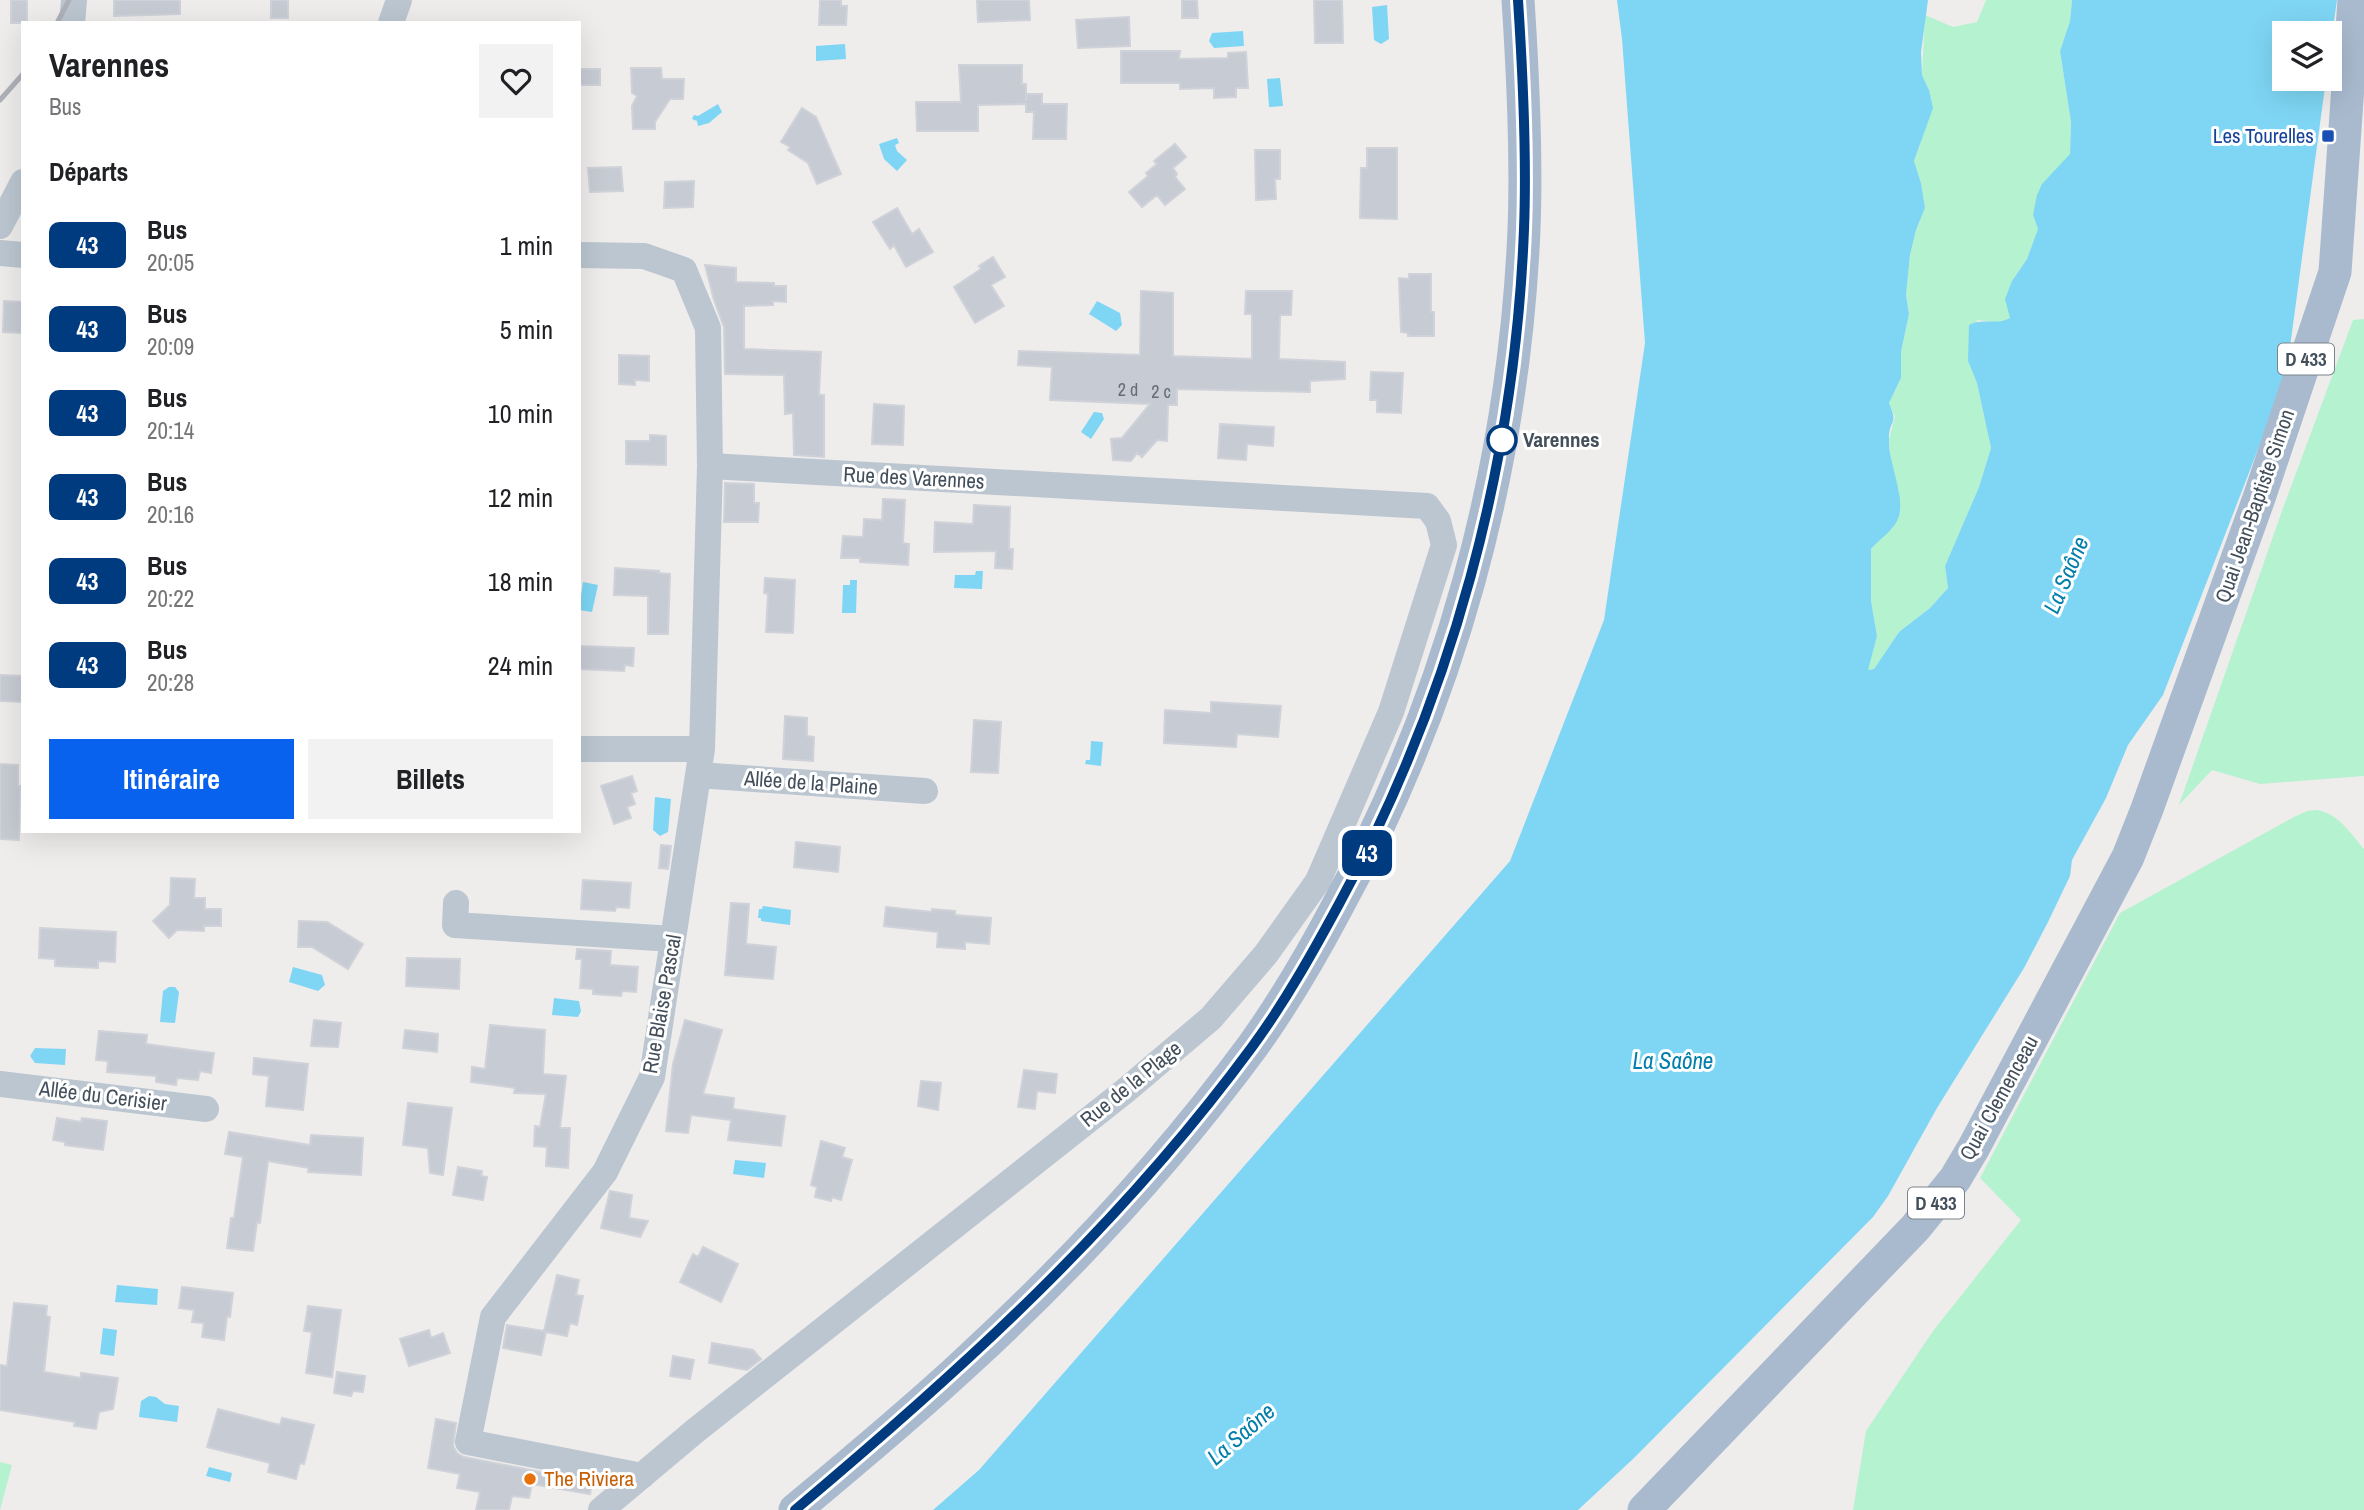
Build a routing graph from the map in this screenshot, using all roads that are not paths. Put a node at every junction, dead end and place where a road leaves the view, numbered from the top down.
1 (74, 0) edge
2 (399, 0) edge
3 (1518, 0) edge
4 (2354, 0) edge
5 (72, 21) edge
6 (392, 21) edge
7 (21, 185) edge
8 (0, 226) edge
9 (0, 253) edge
10 (21, 255) edge
11 (581, 255) edge
12 (710, 466) junction
13 (1427, 506) joint
14 (581, 749) edge
15 (702, 749) junction
16 (2165, 759) joint
17 (698, 775) junction
18 (925, 791) dead end
19 (456, 902) dead end
20 (673, 939) junction
21 (0, 1084) edge
22 (206, 1109) dead end
23 (642, 1475) junction
24 (601, 1510) edge
25 (795, 1510) edge
26 (1644, 1510) edge

1 - 5 street
2 - 6 street
3 - 25 main road
4 - 16 main road, Quai Jean-Baptiste Simon / D 433
7 - 8 street
9 - 10 street
11 - 12 street
12 - 13 street, Rue des Varennes
12 - 15 street, Rue Blaise Pascal
13 - 23 street, Rue de la Plage
14 - 15 street
15 - 17 street, Rue Blaise Pascal
16 - 26 main road, Quai Clemenceau / D 433
17 - 18 street, Allée de la Plaine
17 - 20 street, Rue Blaise Pascal
19 - 20 street
20 - 23 street, Rue Blaise Pascal
21 - 22 street, Allée du Cerisier
23 - 24 street, Rue de la Plage

